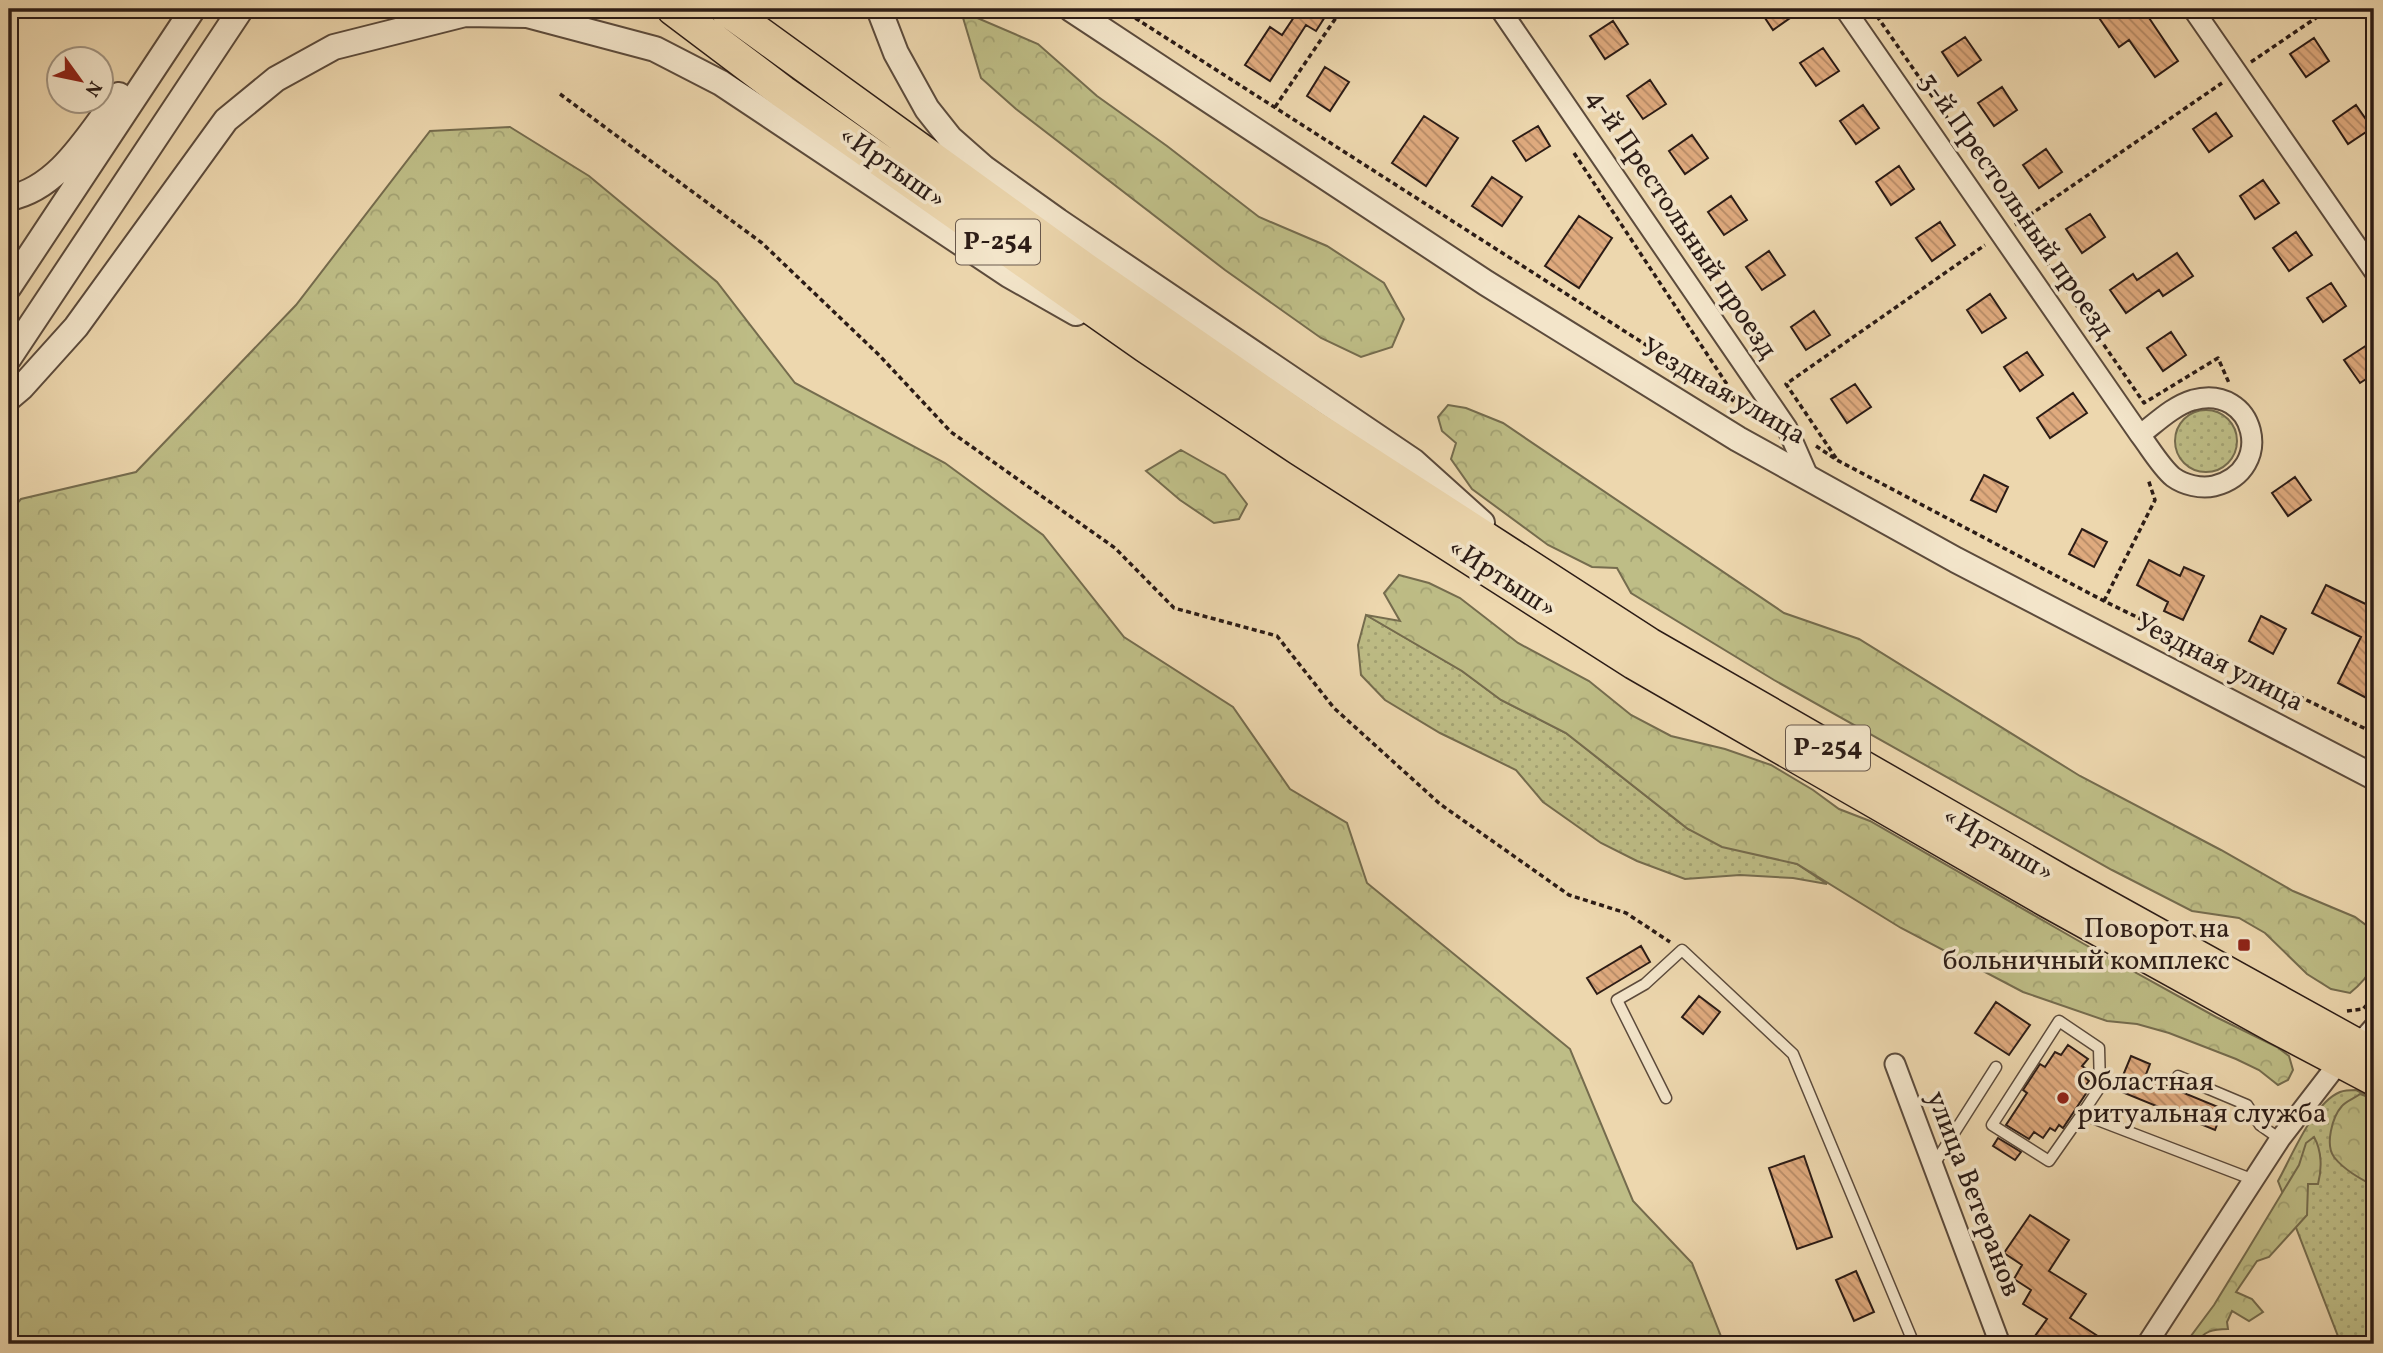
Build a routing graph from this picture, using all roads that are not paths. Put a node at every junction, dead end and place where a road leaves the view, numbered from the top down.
1 (193, 9) edge
2 (242, 9) edge
3 (673, 9) edge
4 (726, 9) edge
5 (879, 9) edge
6 (1071, 9) edge
7 (1500, 9) edge
8 (1845, 9) edge
9 (2193, 9) edge
10 (161, 57) junction
11 (9, 198) edge
12 (2374, 271) edge
13 (9, 288) edge
14 (1145, 346) junction
15 (9, 358) edge
16 (9, 398) edge
17 (2140, 435) junction
18 (1808, 476) junction
19 (1522, 563) junction
20 (2374, 777) edge
21 (2361, 1047) edge
22 (1895, 1063) dead end
23 (1996, 1067) dead end
24 (2178, 1076) dead end
25 (2374, 1079) edge
26 (1666, 1098) dead end
27 (2082, 1114) junction
28 (2280, 1139) junction
29 (1933, 1166) junction
30 (2255, 1181) junction
31 (1914, 1344) edge
32 (2000, 1344) edge
33 (2147, 1344) edge

1 - 10 street
2 - 15 street
3 - 14 highway, «Иртыш» / Р-254
4 - 19 highway, «Иртыш» / Р-254
5 - 19 street
6 - 18 street, Уездная улица
7 - 18 street, 4-й Престольный проезд
8 - 17 street, 3-й Престольный проезд
9 - 12 street
10 - 11 street
10 - 13 street
14 - 16 street
14 - 21 highway, «Иртыш» / Р-254
17 - 17 street, 3-й Престольный проезд
18 - 20 street, Уездная улица
19 - 21 highway, «Иртыш» / Р-254
21 - 25 highway, «Иртыш» / Р-254
21 - 28 street
22 - 29 street, улица Ветеранов
23 - 29 lane
24 - 28 lane
26 - 31 lane
27 - 27 lane
27 - 30 lane
28 - 30 street
29 - 32 street, улица Ветеранов
30 - 33 street

